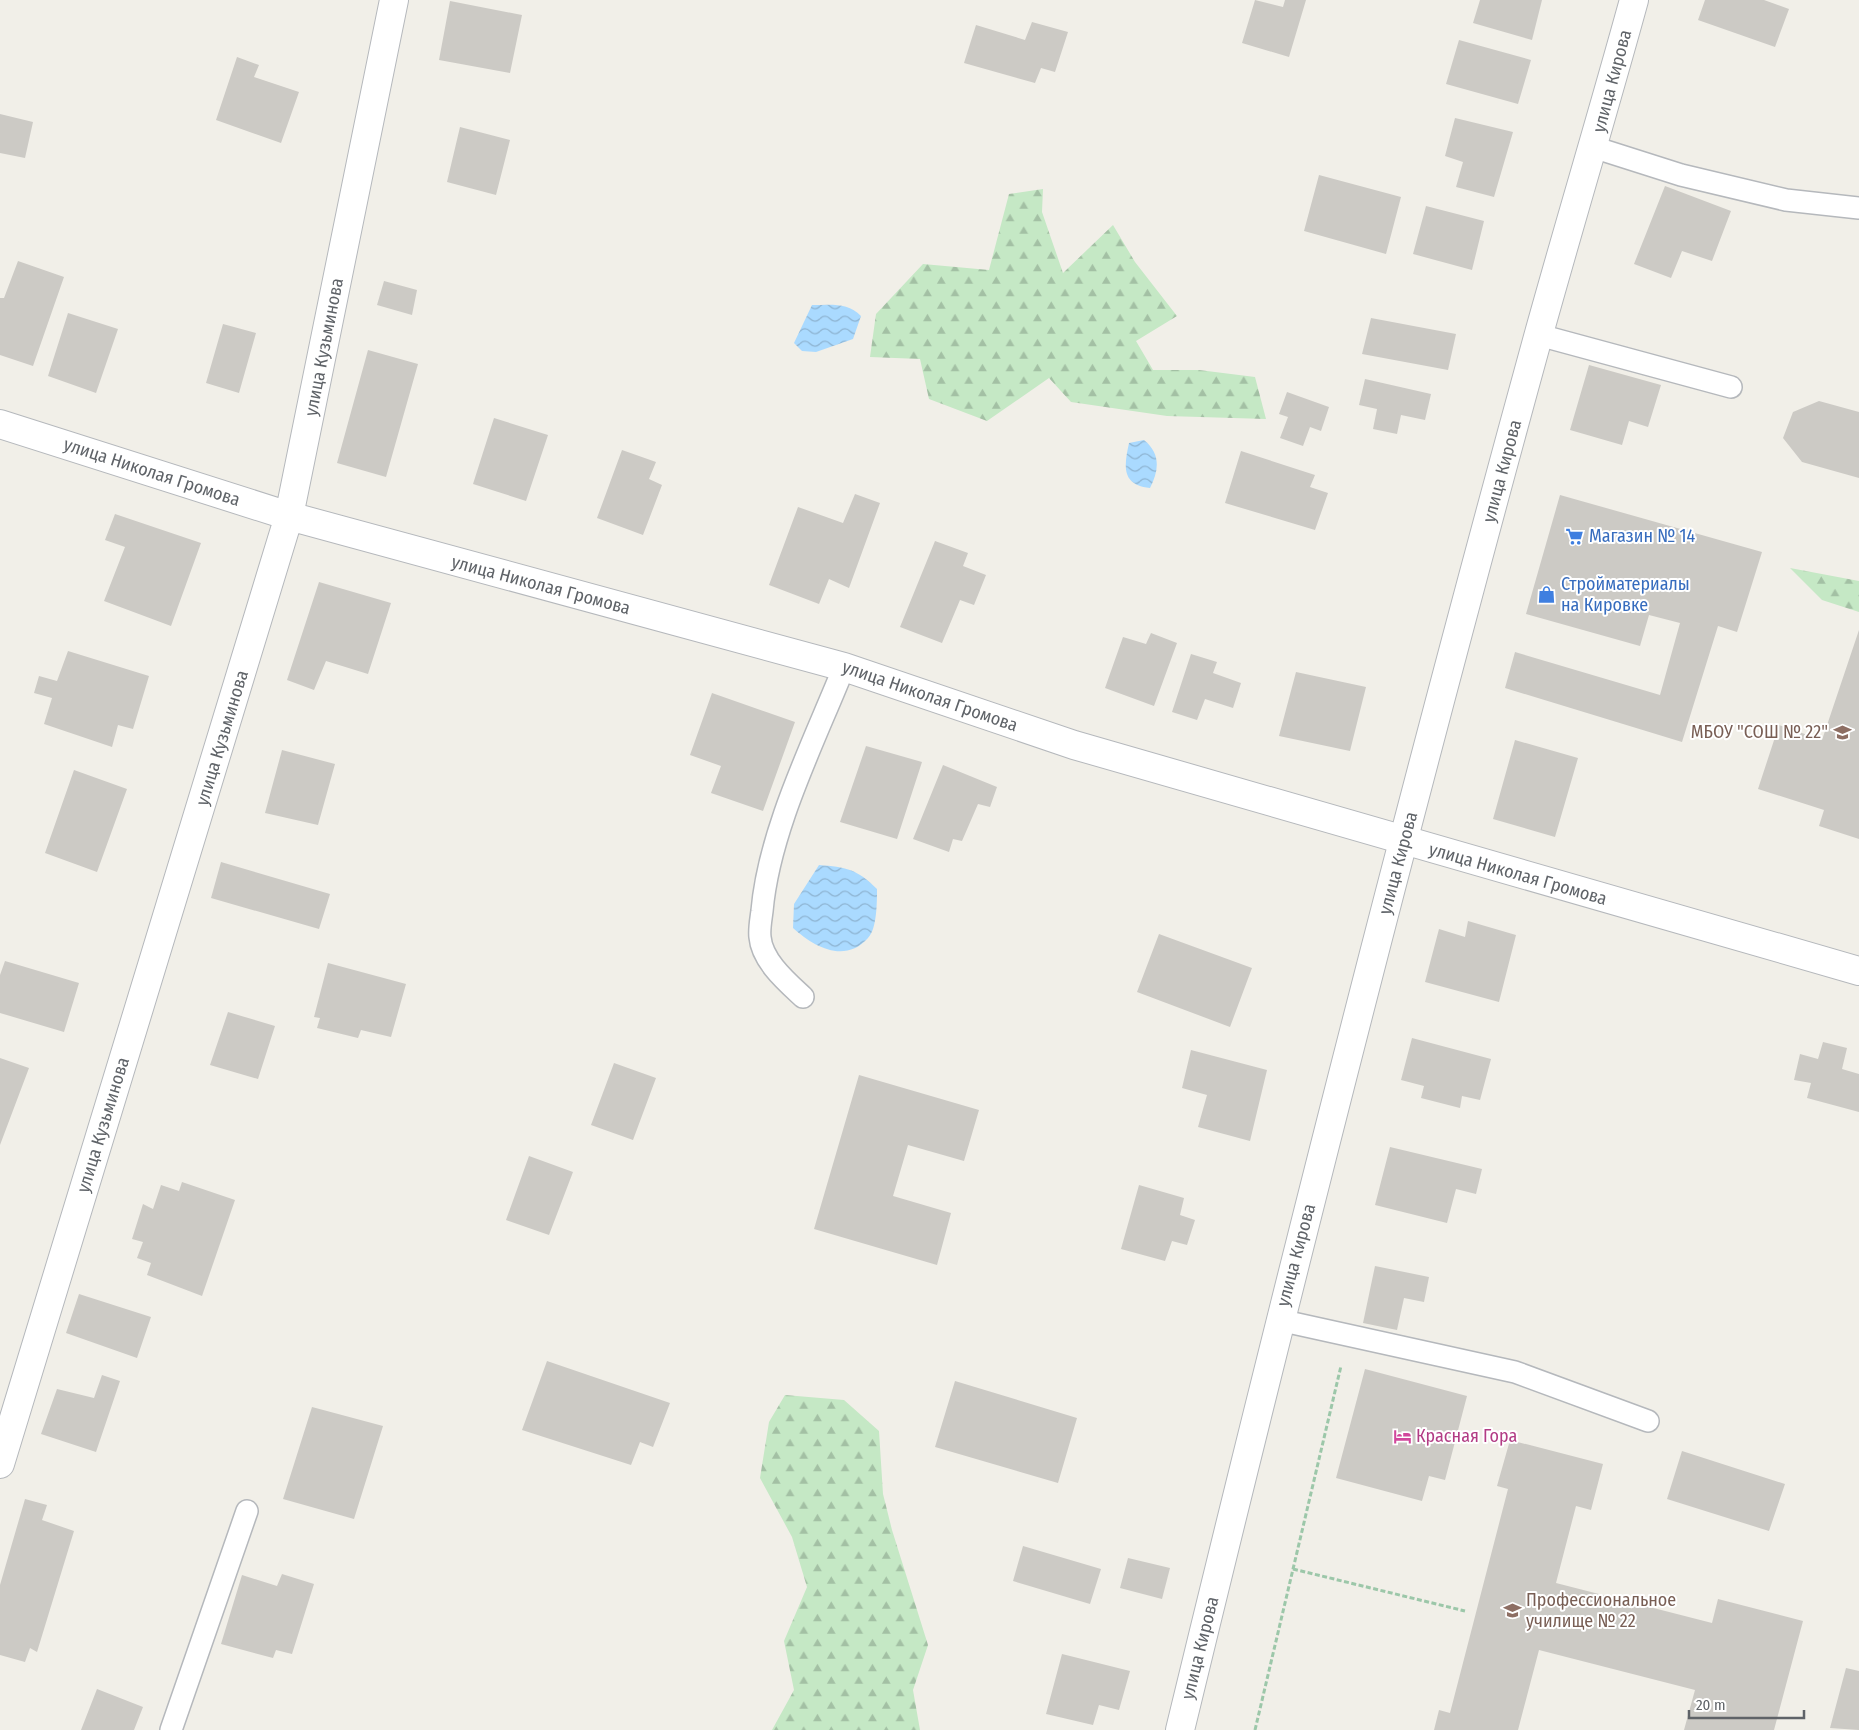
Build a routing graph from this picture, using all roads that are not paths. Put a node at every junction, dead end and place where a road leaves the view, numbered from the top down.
1 (394, 0) edge
2 (1634, 0) edge
3 (1593, 147) junction
4 (1859, 208) edge
5 (1539, 335) junction
6 (1731, 387) dead end
7 (0, 424) edge
8 (290, 516) junction
9 (844, 667) junction
10 (1403, 841) junction
11 (1859, 971) edge
12 (803, 997) dead end
13 (1279, 1320) junction
14 (1648, 1421) dead end
15 (0, 1464) edge
16 (247, 1511) dead end
17 (171, 1730) edge
18 (1180, 1730) edge

1 - 8 street, улица Кузьминова
2 - 3 street, улица Кирова
3 - 4 lane
3 - 5 street, улица Кирова
5 - 6 lane
5 - 10 street, улица Кирова
7 - 8 street, улица Николая Громова
8 - 9 street, улица Николая Громова
8 - 15 street, улица Кузьминова
9 - 10 street, улица Николая Громова
9 - 12 lane
10 - 11 street, улица Николая Громова
10 - 13 street, улица Кирова
13 - 14 lane
13 - 18 street, улица Кирова
16 - 17 lane

